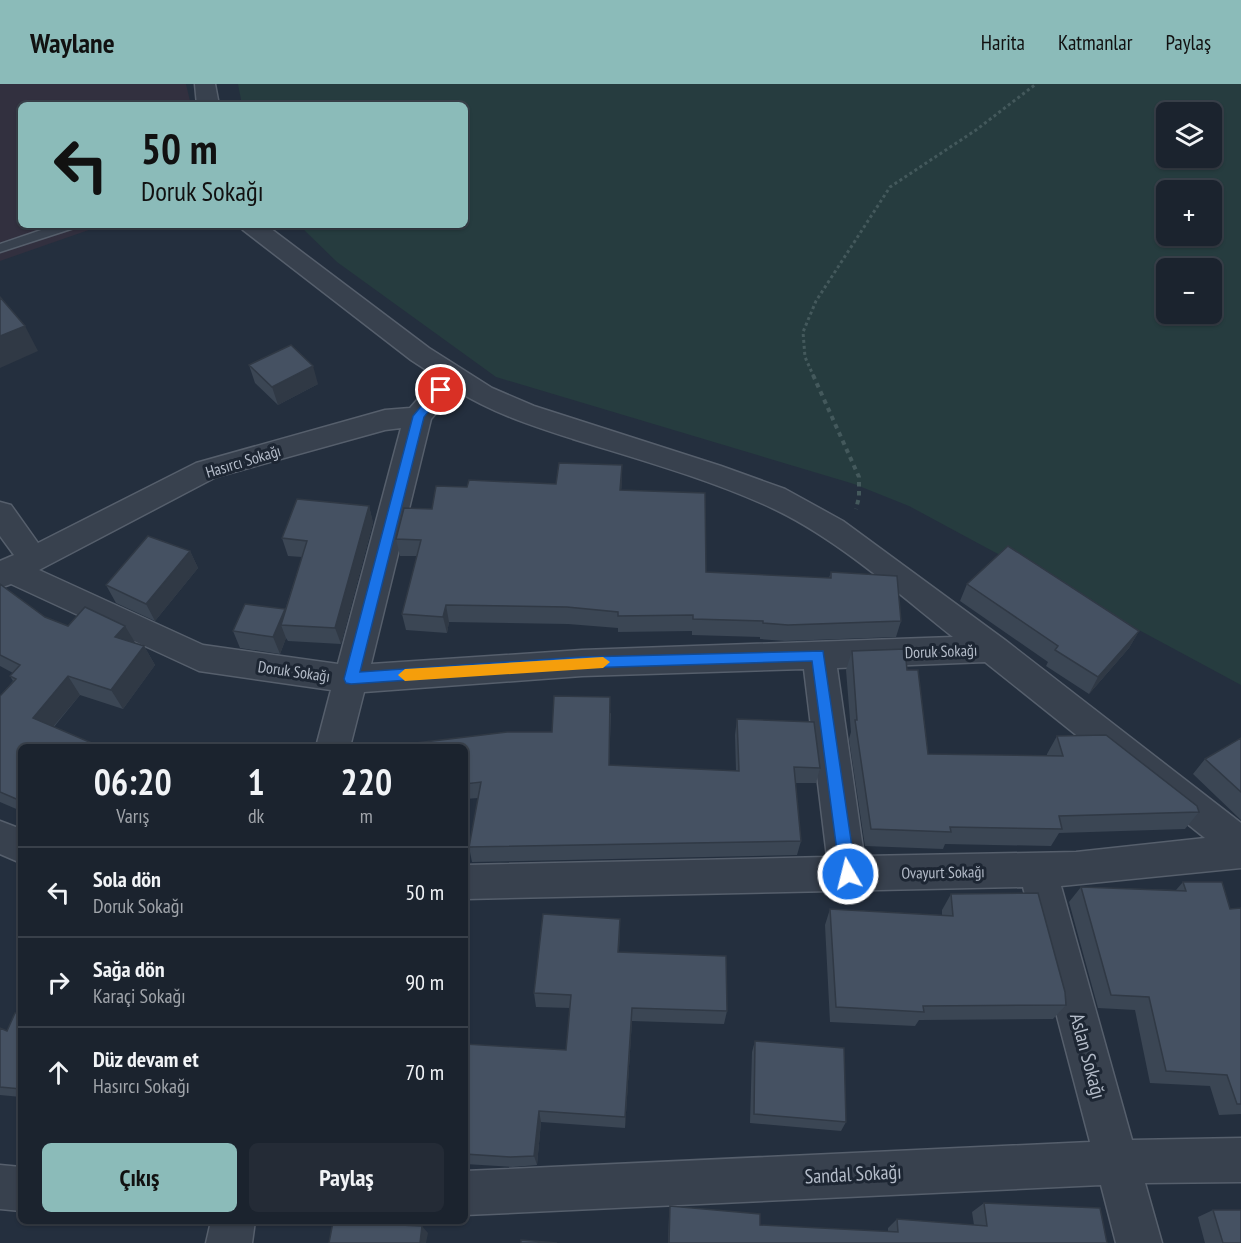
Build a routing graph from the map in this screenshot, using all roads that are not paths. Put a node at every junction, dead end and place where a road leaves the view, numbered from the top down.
1 (205, 84) edge
2 (208, 102) edge
3 (60, 228) edge
4 (255, 228) edge
5 (0, 248) edge
6 (452, 376) junction
7 (418, 416) junction
8 (0, 513) edge
9 (14, 568) edge
10 (993, 649) junction
11 (819, 655) junction
12 (351, 679) junction
13 (334, 744) edge
14 (0, 837) edge
15 (18, 845) edge
16 (1241, 845) edge
17 (1241, 851) edge
18 (1037, 869) junction
19 (848, 874) junction
20 (468, 882) edge
21 (1241, 1160) edge
22 (1117, 1162) junction
23 (0, 1187) edge
24 (18, 1189) edge
25 (468, 1193) edge
26 (232, 1224) edge
27 (229, 1243) edge
28 (1139, 1243) edge

1 - 2 street
3 - 5 lane
4 - 6 street
6 - 7 street
6 - 10 street
7 - 9 street, Hasırcı Sokağı
7 - 12 street
8 - 9 street
9 - 12 street, Doruk Sokağı
10 - 11 street, Doruk Sokağı
10 - 16 street
11 - 12 street, Doruk Sokağı
11 - 19 street
12 - 13 street
14 - 15 street
17 - 18 street, Ovayurt Sokağı
18 - 19 street, Ovayurt Sokağı
18 - 22 street, Aslan Sokağı
19 - 20 street, Ovayurt Sokağı
21 - 22 street, Sandal Sokağı
22 - 25 street, Sandal Sokağı
22 - 28 street, Aslan Sokağı
23 - 24 street
26 - 27 street

